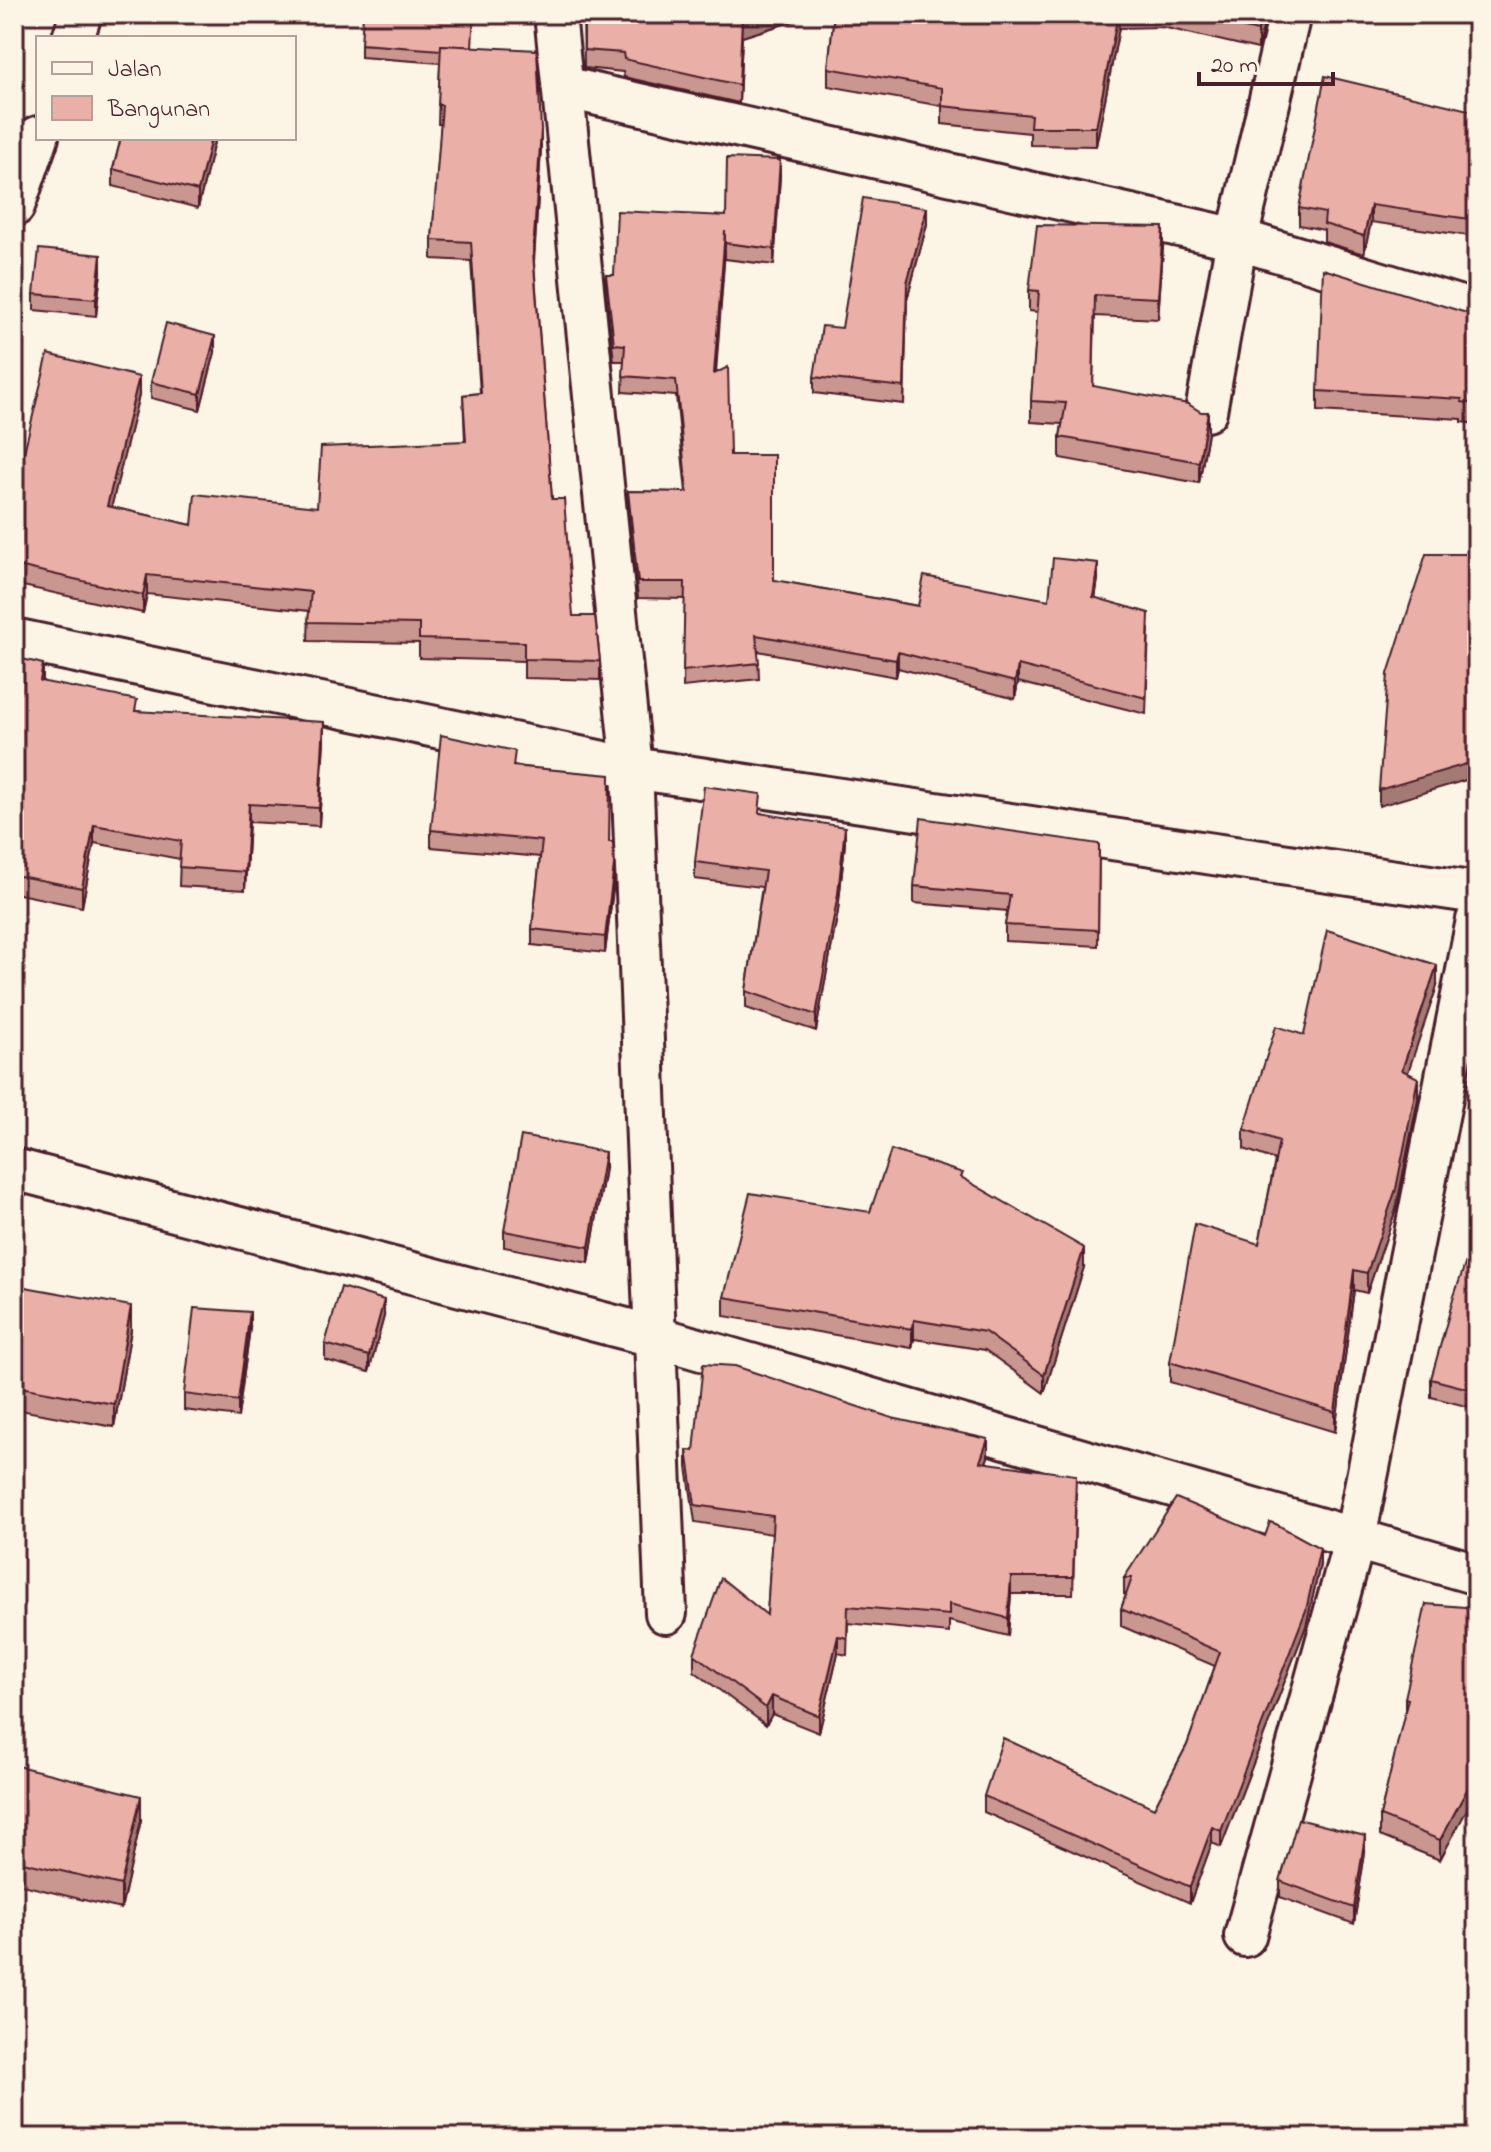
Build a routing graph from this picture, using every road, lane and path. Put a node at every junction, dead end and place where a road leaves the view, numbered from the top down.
1 (81, 14) edge
2 (555, 14) edge
3 (1290, 14) edge
4 (74, 36) edge
5 (563, 87) junction
6 (37, 140) edge
7 (14, 205) edge
8 (1237, 239) junction
9 (1477, 312) edge
10 (1206, 411) edge
11 (14, 639) edge
12 (632, 768) junction
13 (1477, 893) edge
14 (1477, 920) edge
15 (14, 1169) edge
16 (653, 1336) junction
17 (1355, 1538) junction
18 (1477, 1574) edge
19 (666, 1613) dead end
20 (1245, 1936) dead end

1 - 4 street
2 - 5 street
3 - 8 street
5 - 8 street
5 - 12 street
6 - 7 street
8 - 9 street
8 - 10 street
11 - 12 street
12 - 13 street
12 - 16 street
14 - 17 street
15 - 16 street
16 - 17 street
16 - 19 street
17 - 18 street
17 - 20 street

